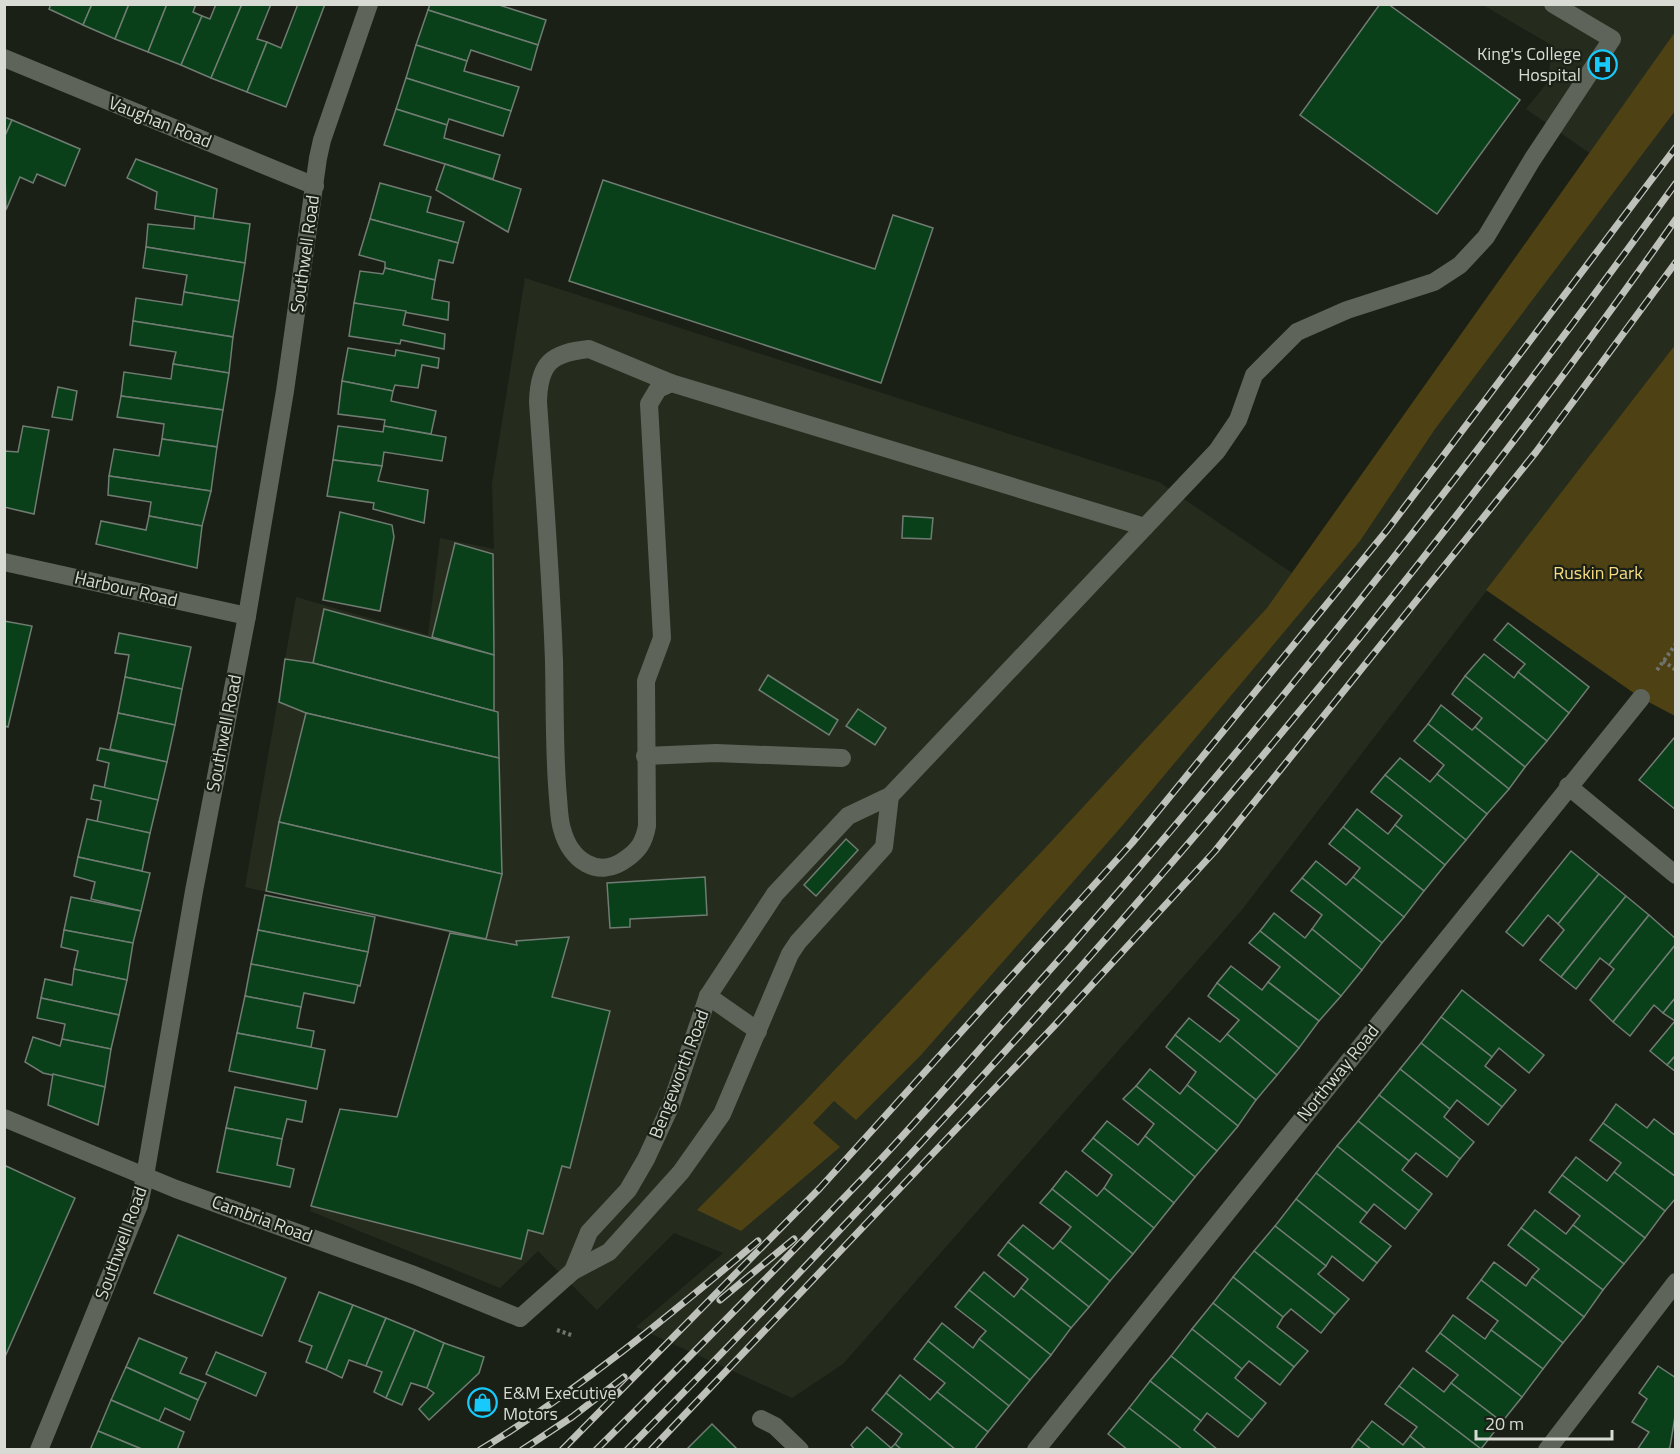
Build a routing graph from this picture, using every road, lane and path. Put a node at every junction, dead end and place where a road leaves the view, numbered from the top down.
1 (369, 4) edge
2 (1553, 4) edge
3 (4, 58) edge
4 (315, 186) junction
5 (671, 383) junction
6 (1145, 527) junction
7 (4, 562) edge
8 (247, 616) junction
9 (1663, 661) dead end
10 (1676, 670) edge
11 (1641, 698) dead end
12 (645, 756) junction
13 (842, 758) dead end
14 (1568, 786) junction
15 (890, 796) junction
16 (1676, 875) edge
17 (708, 996) junction
18 (758, 1031) junction
19 (4, 1118) edge
20 (145, 1176) junction
21 (573, 1271) junction
22 (1676, 1282) edge
23 (520, 1318) joint
24 (549, 1327) dead end
25 (574, 1336) dead end
26 (761, 1419) dead end
27 (39, 1449) edge
28 (800, 1449) edge
29 (1036, 1449) edge
30 (1547, 1449) edge

1 - 4 street, Southwell Road
2 - 6 street
3 - 4 street, Vaughan Road
4 - 8 street, Southwell Road
5 - 6 street
5 - 12 street
5 - 12 street
6 - 15 street
7 - 8 street, Harbour Road
8 - 20 street, Southwell Road
9 - 10 path
11 - 14 street, Northway Road
12 - 13 street
14 - 16 street
14 - 29 street, Northway Road
15 - 17 street, Bengeworth Road
15 - 18 street, Bengeworth Road
17 - 18 street
17 - 21 street, Bengeworth Road
18 - 21 street, Bengeworth Road
19 - 20 street, Cambria Road
20 - 23 street, Cambria Road
20 - 27 street, Southwell Road
21 - 23 street, Bengeworth Road
22 - 30 street
24 - 25 path
26 - 28 street

